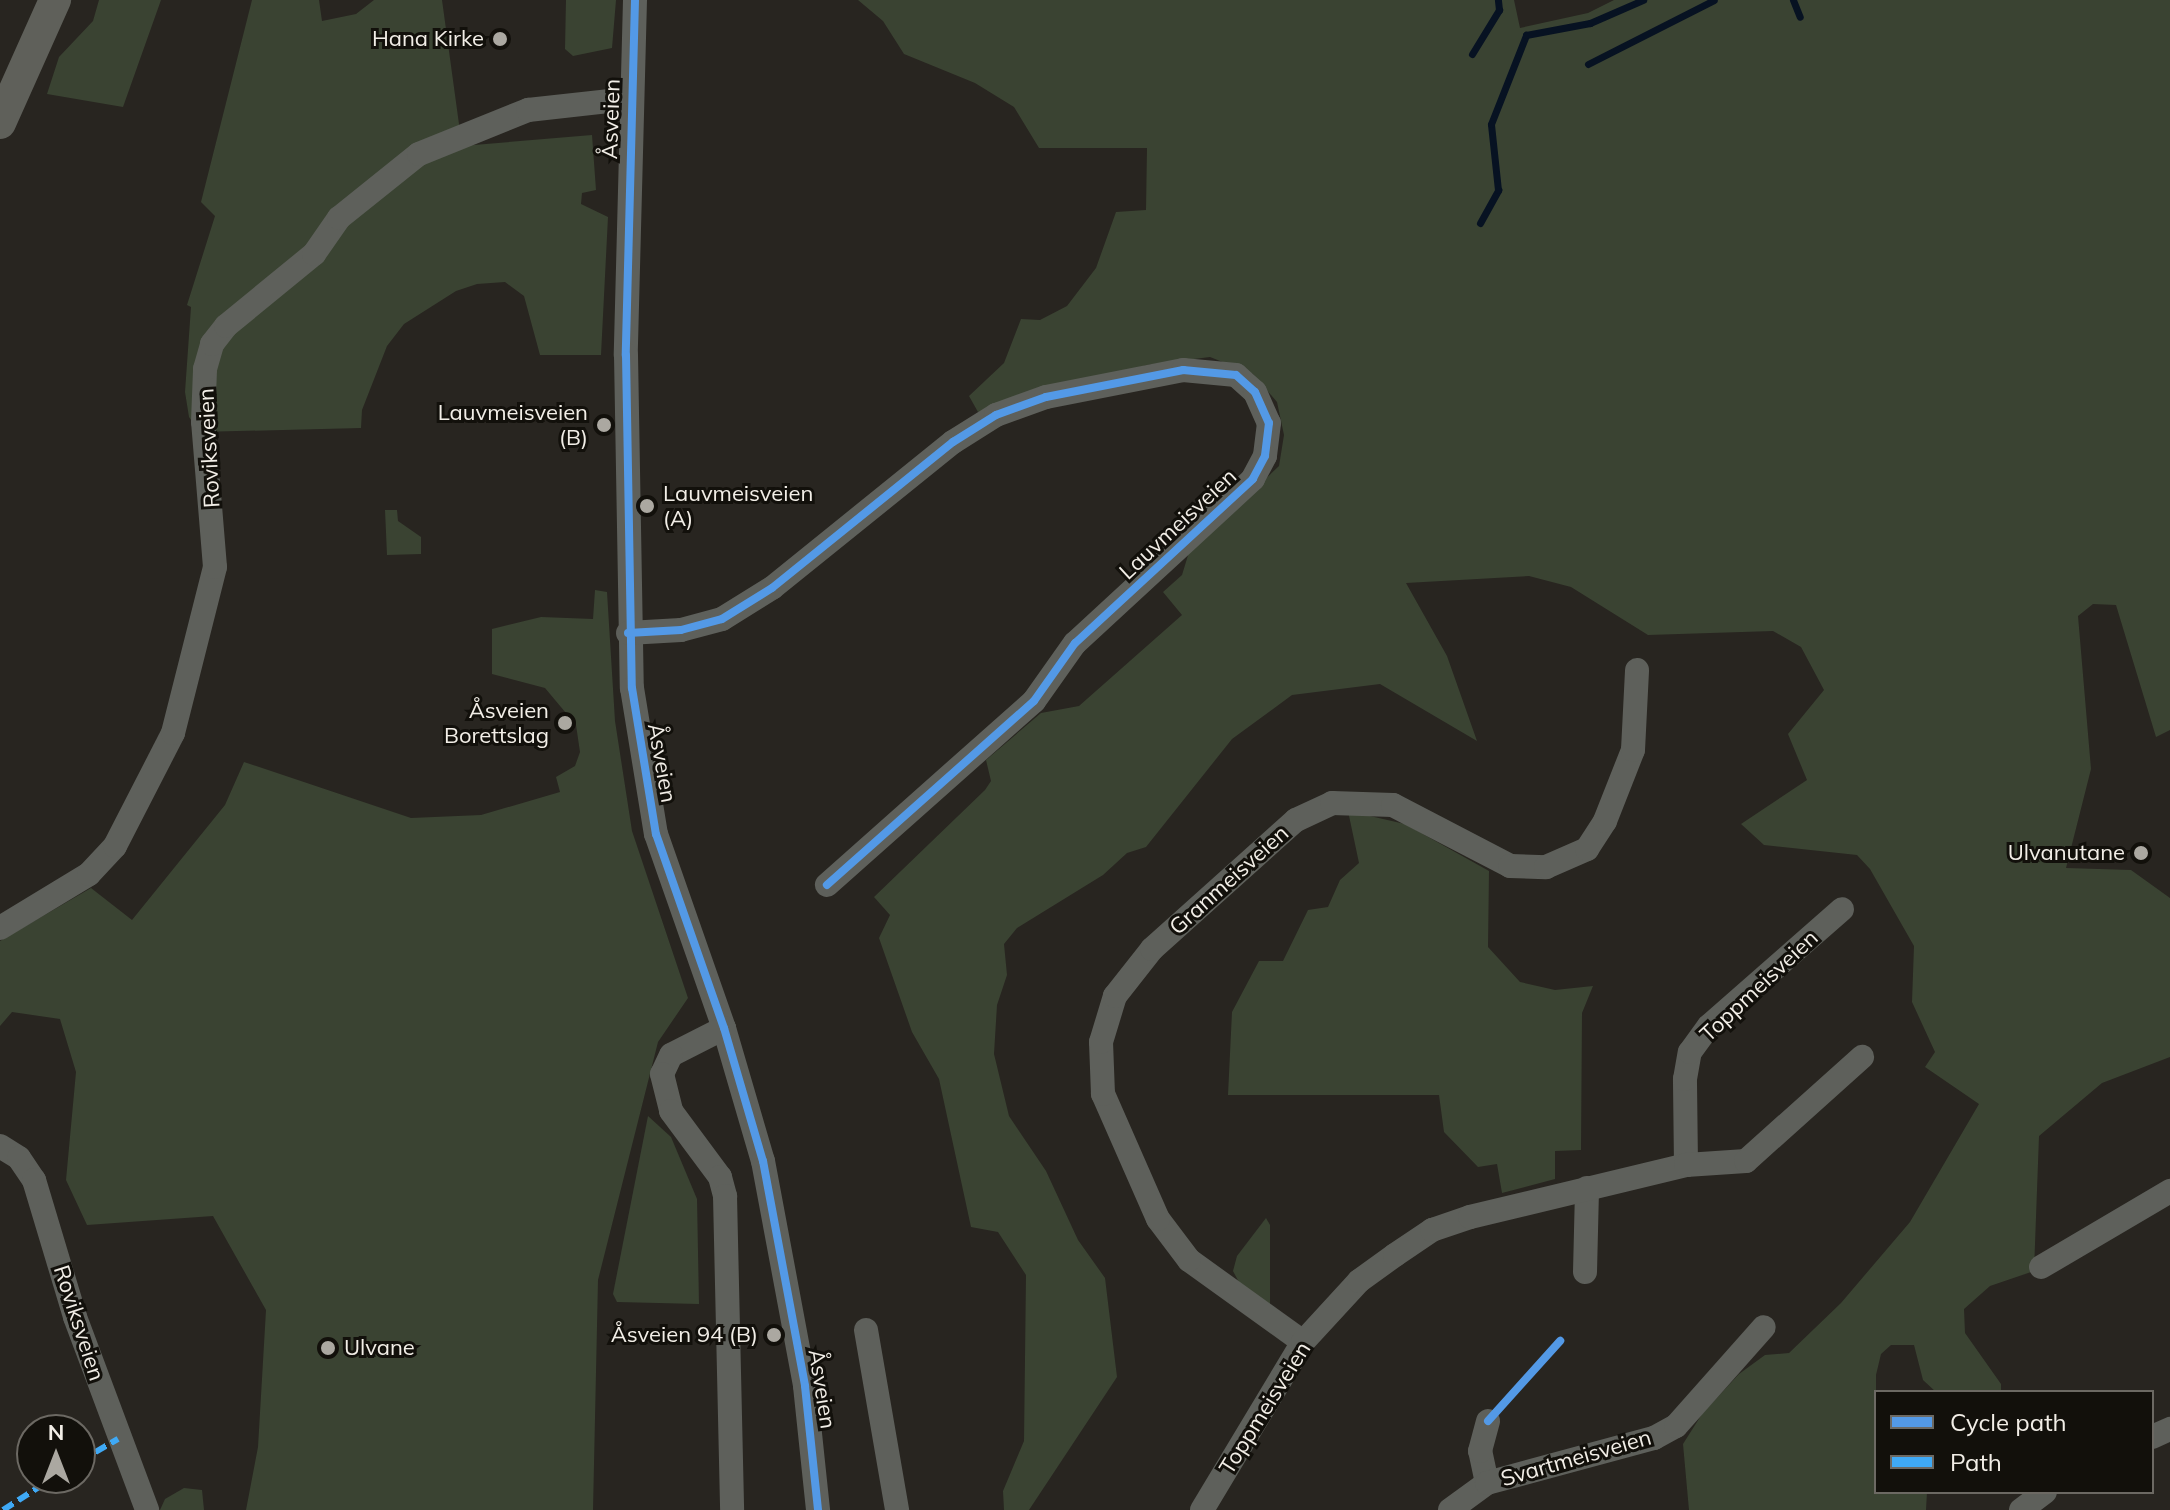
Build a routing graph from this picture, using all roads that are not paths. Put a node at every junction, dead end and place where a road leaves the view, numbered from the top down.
1 (55, 0) edge
2 (635, 0) edge
3 (628, 99) junction
4 (0, 123) edge
5 (628, 633) junction
6 (1637, 670) dead end
7 (827, 885) dead end
8 (1842, 909) dead end
9 (0, 928) edge
10 (724, 1028) junction
11 (1862, 1057) dead end
12 (0, 1146) edge
13 (1686, 1165) junction
14 (1587, 1188) junction
15 (2170, 1191) edge
16 (2041, 1267) dead end
17 (1585, 1272) dead end
18 (1764, 1327) dead end
19 (866, 1330) dead end
20 (1303, 1342) junction
21 (1488, 1421) dead end
22 (1487, 1483) junction
23 (2042, 1494) edge
24 (147, 1510) edge
25 (732, 1510) edge
26 (818, 1510) edge
27 (897, 1510) edge
28 (1202, 1510) edge
29 (1450, 1510) edge
30 (2021, 1510) edge

1 - 4 main road
2 - 3 street, Åsveien
3 - 5 street, Åsveien
3 - 9 street, Roviksveien
5 - 7 street, Lauvmeisveien
5 - 10 street, Åsveien
6 - 20 street, Granmeisveien
8 - 13 street, Toppmeisveien
10 - 25 street
10 - 26 street, Åsveien
11 - 13 street, Toppmeisveien
12 - 24 street, Roviksveien
13 - 14 street, Toppmeisveien
14 - 17 street
14 - 20 street, Toppmeisveien
15 - 16 street
18 - 22 street, Svartmeisveien
19 - 27 street
20 - 28 street, Toppmeisveien
21 - 22 street, Svartmeisveien
22 - 29 street, Svartmeisveien
23 - 30 street

